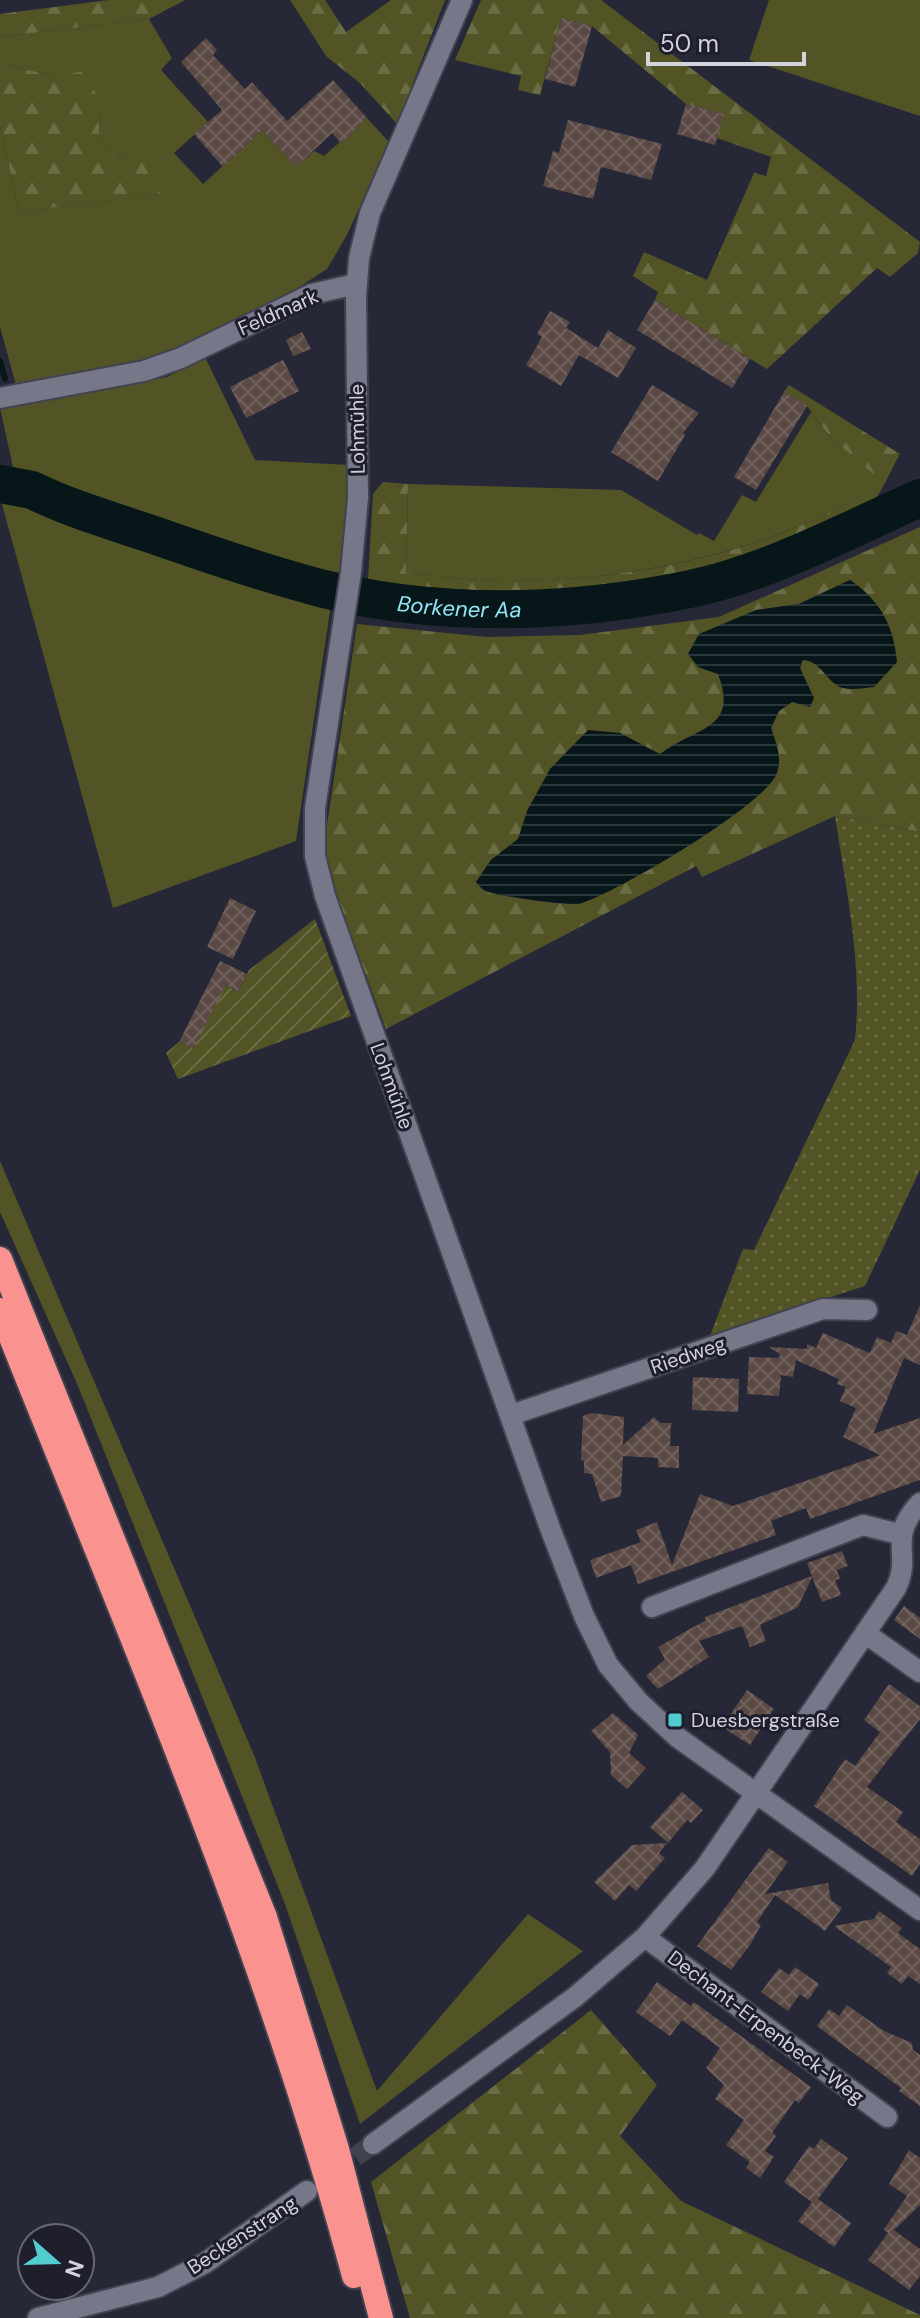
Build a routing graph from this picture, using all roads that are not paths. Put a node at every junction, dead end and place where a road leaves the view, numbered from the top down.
1 (462, 0) edge
2 (356, 284) junction
3 (0, 398) edge
4 (0, 1259) edge
5 (0, 1310) edge
6 (867, 1310) dead end
7 (511, 1415) junction
8 (920, 1503) edge
9 (899, 1534) junction
10 (652, 1607) dead end
11 (865, 1633) junction
12 (920, 1672) edge
13 (757, 1794) junction
14 (920, 1910) edge
15 (645, 1937) junction
16 (887, 2117) dead end
17 (373, 2144) tunnel mouth
18 (307, 2191) dead end
19 (355, 2214) junction
20 (38, 2318) edge
21 (365, 2318) edge
22 (381, 2318) edge
23 (393, 2318) edge

1 - 2 street
2 - 3 street, Feldmark
2 - 7 street, Lohmühle
4 - 19 highway
5 - 21 highway
6 - 7 street, Riedweg
7 - 13 street, Lohmühle
8 - 9 street
9 - 10 street
9 - 11 street
11 - 12 street
11 - 13 street
13 - 14 street, Lohmühle
13 - 15 street
15 - 16 street, Dechant-Erpenbeck-Weg
15 - 17 street
18 - 20 street, Beckenstrang
19 - 22 highway
19 - 23 highway

